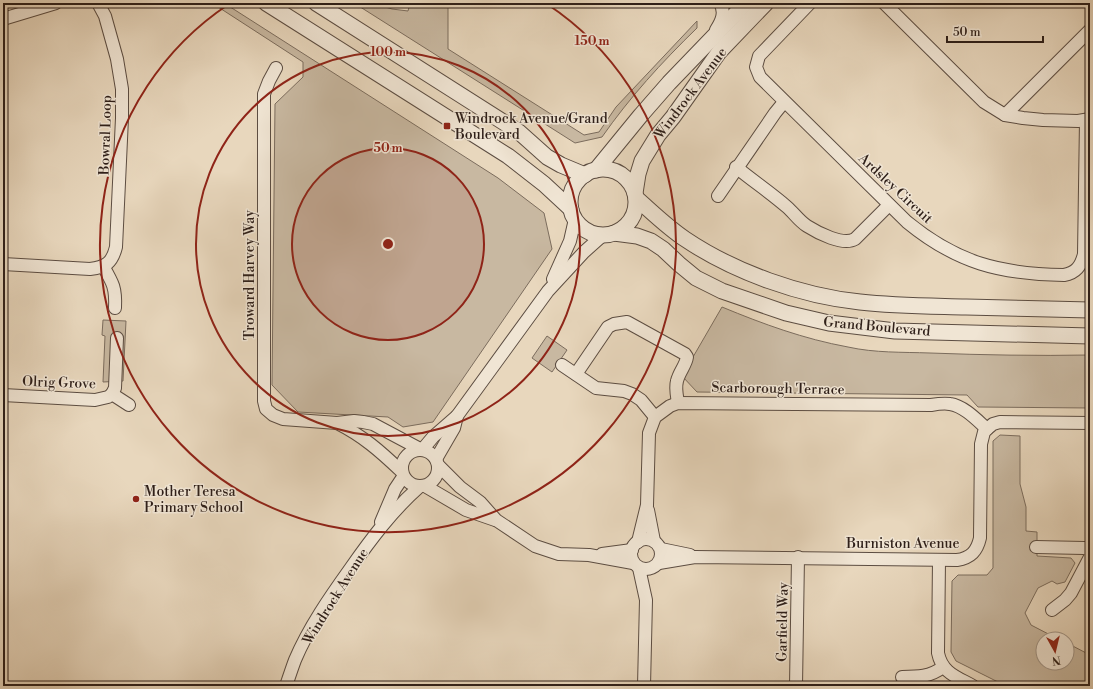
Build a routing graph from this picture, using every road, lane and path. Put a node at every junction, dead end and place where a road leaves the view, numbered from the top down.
1 (56, 3) edge
2 (98, 3) edge
3 (266, 3) edge
4 (316, 3) edge
5 (720, 3) edge
6 (810, 3) edge
7 (884, 3) edge
8 (752, 5) edge
9 (3, 19) edge
10 (1090, 30) edge
11 (708, 42) junction
12 (276, 68) dead end
13 (784, 102) junction
14 (1005, 115) junction
15 (1088, 119) edge
16 (736, 167) junction
17 (591, 173) junction
18 (635, 196) junction
19 (718, 196) dead end
20 (889, 205) junction
21 (573, 214) junction
22 (609, 234) junction
23 (3, 264) edge
24 (103, 266) junction
25 (548, 291) junction
26 (115, 308) dead end
27 (1090, 310) edge
28 (1090, 336) edge
29 (117, 338) dead end
30 (562, 365) dead end
31 (576, 374) junction
32 (112, 394) junction
33 (3, 395) edge
34 (678, 403) junction
35 (129, 405) dead end
36 (457, 416) junction
37 (655, 417) junction
38 (337, 423) junction
39 (1090, 423) edge
40 (987, 429) junction
41 (421, 450) junction
42 (437, 462) junction
43 (402, 474) junction
44 (422, 486) junction
45 (646, 505) junction
46 (496, 520) junction
47 (377, 530) junction
48 (657, 545) junction
49 (635, 546) junction
50 (1036, 547) dead end
51 (1090, 549) edge
52 (589, 556) junction
53 (695, 557) junction
54 (798, 557) junction
55 (1090, 557) edge
56 (939, 560) junction
57 (636, 565) junction
58 (657, 565) junction
59 (646, 600) junction
60 (1052, 610) dead end
61 (943, 667) junction
62 (902, 677) dead end
63 (286, 686) edge
64 (644, 686) edge
65 (796, 686) edge
66 (973, 686) edge

1 - 9 street
2 - 24 street, Bowral Loop
3 - 21 street
4 - 17 street
5 - 11 street
6 - 13 street, Ardsley Circuit
7 - 14 street, Ardsley Circuit
8 - 11 street, Windrock Avenue
8 - 18 street, Windrock Avenue
10 - 14 street
11 - 17 street, Windrock Avenue
12 - 38 street, Troward Harvey Way
13 - 16 street
13 - 20 street, Ardsley Circuit
14 - 15 street, Ardsley Circuit
15 - 20 street, Ardsley Circuit
16 - 19 street
16 - 20 street
17 - 18 street
17 - 21 street
18 - 22 street
18 - 27 street, Grand Boulevard
21 - 22 street
21 - 25 street
22 - 25 street
22 - 28 street, Grand Boulevard
23 - 24 street
24 - 26 street
25 - 36 street
29 - 32 street, Olrig Grove
30 - 31 street
31 - 34 street
31 - 37 street
32 - 33 street, Olrig Grove
32 - 35 street, Olrig Grove
34 - 37 street
34 - 40 street, Scarborough Terrace
36 - 41 street
36 - 42 street
37 - 45 street
38 - 41 street, Troward Harvey Way
38 - 43 street, Troward Harvey Way
39 - 40 street
40 - 56 street, Burniston Avenue
41 - 42 street
41 - 43 street
42 - 44 street
42 - 46 street
43 - 44 street
43 - 47 street, Windrock Avenue
44 - 46 street
44 - 47 street, Windrock Avenue
45 - 48 street
45 - 49 street
46 - 52 street
47 - 63 street, Windrock Avenue
48 - 49 street
48 - 53 street, Burniston Avenue
48 - 58 street
49 - 52 street
49 - 57 street
50 - 51 street
52 - 57 street
53 - 54 street, Burniston Avenue
53 - 58 street, Burniston Avenue
54 - 56 street, Burniston Avenue
54 - 65 street, Garfield Way
55 - 60 street
56 - 61 street
57 - 58 street
57 - 59 street
58 - 59 street
59 - 64 street
61 - 62 street
61 - 66 street

